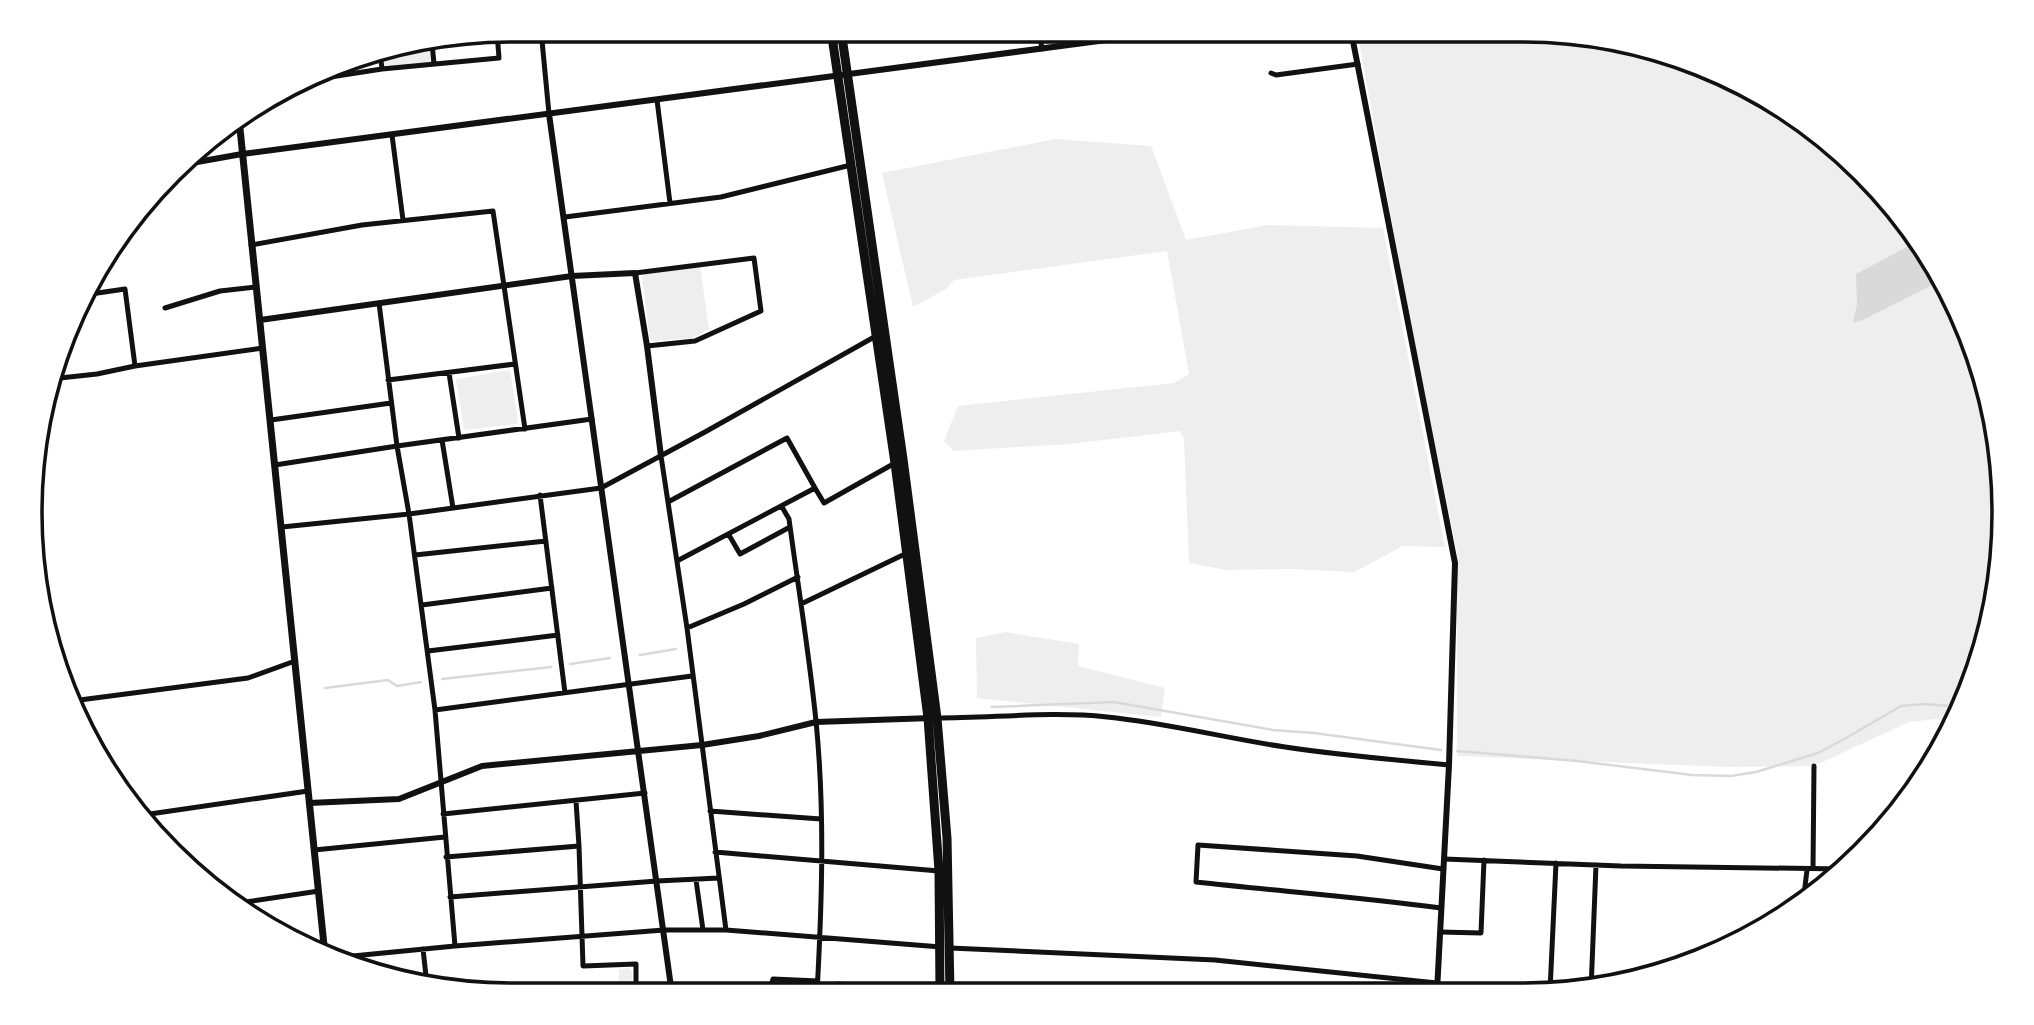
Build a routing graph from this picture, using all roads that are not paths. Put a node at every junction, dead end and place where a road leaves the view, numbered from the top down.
1 (498, 42) edge
2 (542, 42) edge
3 (833, 42) edge
4 (843, 42) edge
5 (1041, 42) edge
6 (1094, 42) edge
7 (1354, 42) edge
8 (433, 49) edge
9 (1042, 49) junction
10 (381, 61) edge
11 (434, 64) junction
12 (1359, 64) junction
13 (382, 69) junction
14 (1271, 73) dead end
15 (340, 75) edge
16 (848, 75) junction
17 (838, 76) junction
18 (657, 100) junction
19 (549, 114) junction
20 (240, 129) edge
21 (392, 135) junction
22 (242, 154) junction
23 (199, 162) edge
24 (851, 165) junction
25 (670, 203) junction
26 (565, 218) junction
27 (403, 220) junction
28 (251, 245) junction
29 (635, 273) junction
30 (572, 276) junction
31 (504, 285) junction
32 (256, 287) junction
33 (97, 293) edge
34 (379, 303) junction
35 (165, 308) dead end
36 (260, 320) junction
37 (876, 336) junction
38 (647, 346) junction
39 (263, 348) junction
40 (515, 364) junction
41 (135, 366) junction
42 (449, 373) junction
43 (62, 378) edge
44 (388, 380) junction
45 (391, 402) junction
46 (592, 419) junction
47 (271, 420) junction
48 (525, 429) junction
49 (458, 438) junction
50 (442, 440) junction
51 (397, 446) junction
52 (661, 456) junction
53 (895, 463) junction
54 (275, 465) junction
55 (601, 488) junction
56 (815, 488) junction
57 (540, 495) junction
58 (668, 502) junction
59 (782, 507) junction
60 (453, 508) junction
61 (409, 514) junction
62 (282, 527) junction
63 (790, 527) junction
64 (729, 535) junction
65 (546, 541) junction
66 (907, 554) junction
67 (415, 555) junction
68 (677, 561) junction
69 (798, 577) junction
70 (552, 588) junction
71 (801, 604) junction
72 (422, 605) junction
73 (687, 628) junction
74 (558, 635) junction
75 (428, 651) junction
76 (295, 660) junction
77 (692, 676) junction
78 (629, 684) junction
79 (565, 693) junction
80 (81, 700) edge
81 (435, 710) junction
82 (933, 718) junction
83 (816, 722) junction
84 (702, 745) junction
85 (638, 751) junction
86 (1449, 765) junction
87 (1814, 766) dead end
88 (441, 782) junction
89 (308, 791) junction
90 (645, 793) junction
91 (576, 801) junction
92 (309, 803) junction
93 (710, 811) junction
94 (151, 814) edge
95 (443, 814) junction
96 (821, 820) junction
97 (444, 837) junction
98 (579, 846) junction
99 (314, 850) junction
100 (715, 852) junction
101 (446, 856) junction
102 (1444, 859) junction
103 (1485, 860) junction
104 (823, 861) junction
105 (1556, 863) junction
106 (1596, 865) junction
107 (1443, 869) junction
108 (1810, 869) junction
109 (1828, 869) edge
110 (939, 871) junction
111 (719, 878) junction
112 (696, 880) junction
113 (657, 881) junction
114 (1806, 887) edge
115 (580, 888) junction
116 (319, 891) junction
117 (450, 897) junction
118 (248, 902) edge
119 (1441, 908) junction
120 (664, 930) junction
121 (703, 930) junction
122 (726, 930) junction
123 (1440, 932) junction
124 (583, 936) junction
125 (821, 937) junction
126 (324, 943) edge
127 (455, 946) junction
128 (946, 947) junction
129 (423, 949) junction
130 (355, 956) edge
131 (426, 975) edge
132 (1591, 978) edge
133 (818, 981) joint
134 (1550, 982) edge
135 (636, 983) edge
136 (670, 983) edge
137 (772, 983) edge
138 (945, 983) edge
139 (1437, 983) joint

1 - 11 street
2 - 19 street
3 - 17 highway
4 - 16 highway
5 - 9 street
6 - 9 street
7 - 12 street
8 - 11 street
9 - 16 street
10 - 13 street
11 - 13 street
12 - 14 street
12 - 86 street
13 - 15 street
16 - 17 street
16 - 82 highway
17 - 18 street
17 - 24 highway
18 - 19 street
18 - 25 street
19 - 21 street
19 - 26 street
20 - 22 main road
21 - 22 street
21 - 27 street
22 - 23 street
22 - 28 main road
24 - 25 street
24 - 37 highway
25 - 26 street
26 - 30 street
27 - 28 street
27 - 31 street
28 - 32 main road
29 - 30 street
29 - 38 street
29 - 38 street
30 - 31 street
30 - 46 street
31 - 34 street
31 - 40 street
32 - 35 street
32 - 36 main road
33 - 41 street
34 - 36 street
34 - 44 street
36 - 39 main road
37 - 52 street
37 - 53 highway
38 - 52 street
39 - 41 street
39 - 47 main road
40 - 42 street
40 - 48 street
41 - 43 street
42 - 44 street
42 - 49 street
44 - 45 street
45 - 47 street
45 - 51 street
46 - 48 street
46 - 55 street
47 - 54 main road
48 - 49 street
49 - 50 street
50 - 51 street
50 - 60 street
51 - 54 street
51 - 61 street
52 - 55 street
52 - 58 street
53 - 56 street
53 - 66 highway
54 - 62 main road
55 - 57 street
55 - 78 street
56 - 58 street
56 - 59 street
57 - 60 street
57 - 65 street
58 - 68 street
59 - 63 street
59 - 64 street
60 - 61 street
61 - 62 street
61 - 67 street
62 - 76 main road
63 - 64 street
63 - 69 street
64 - 68 street
65 - 67 street
65 - 70 street
66 - 71 street
66 - 82 highway
67 - 72 street
68 - 73 street
69 - 71 street
69 - 73 street
70 - 72 street
70 - 74 street
71 - 83 street
72 - 75 street
73 - 77 street
74 - 75 street
74 - 79 street
75 - 81 street
76 - 80 street
76 - 89 main road
77 - 78 street
77 - 84 street
78 - 79 street
78 - 85 street
79 - 81 street
81 - 88 street
82 - 83 street
82 - 86 street
82 - 110 highway
82 - 128 highway
83 - 84 street
83 - 96 street
84 - 85 street
84 - 93 street
85 - 88 street
85 - 90 street
86 - 102 street
87 - 108 street
88 - 92 street
88 - 95 street
89 - 92 main road
89 - 94 street
90 - 91 street
90 - 113 street
91 - 95 street
91 - 98 street
92 - 99 main road
93 - 96 street
93 - 100 street
95 - 97 street
96 - 104 street
97 - 99 street
97 - 101 street
98 - 101 street
98 - 115 street
99 - 116 main road
100 - 104 street
100 - 111 street
101 - 117 street
102 - 103 street
102 - 107 street
103 - 105 street
103 - 123 street
104 - 110 street
104 - 125 street
105 - 106 street
105 - 134 street
106 - 108 street
106 - 132 street
107 - 119 street
107 - 119 street
108 - 109 street
108 - 114 street
110 - 128 highway
111 - 112 street
111 - 122 street
112 - 113 street
112 - 121 street
113 - 115 street
113 - 120 street
115 - 117 street
115 - 124 street
116 - 118 street
116 - 126 main road
117 - 127 street
119 - 123 street
120 - 121 street
120 - 124 street
120 - 136 street
121 - 122 street
122 - 125 street
123 - 139 street
124 - 127 street
124 - 135 street
125 - 128 street
125 - 133 street
127 - 129 street
128 - 138 highway
128 - 139 street
129 - 130 street
129 - 131 street
133 - 137 street

